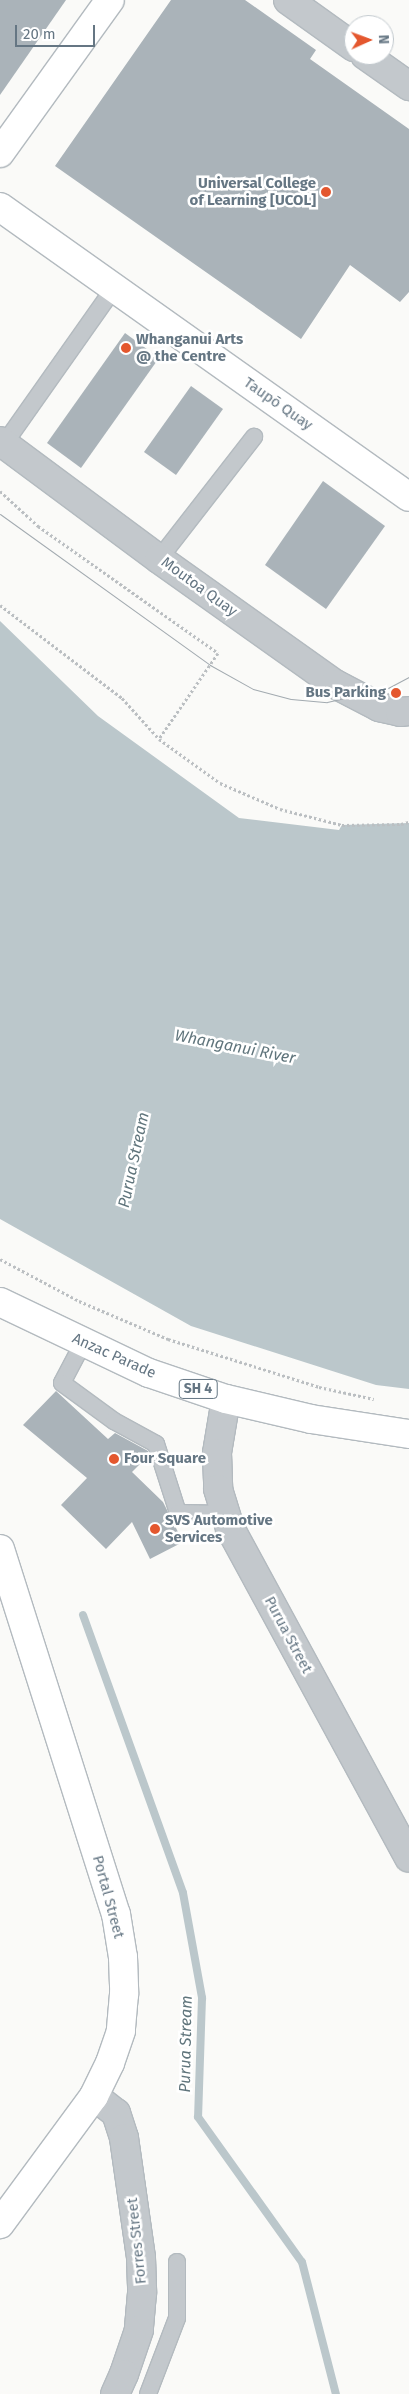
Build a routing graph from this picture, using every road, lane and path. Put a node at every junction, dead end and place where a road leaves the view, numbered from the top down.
1 (110, 0) edge
2 (288, 0) edge
3 (344, 40) edge
4 (379, 65) edge
5 (409, 86) edge
6 (0, 153) edge
7 (0, 207) edge
8 (114, 288) junction
9 (254, 437) dead end
10 (2, 442) edge
11 (0, 490) edge
12 (409, 497) edge
13 (159, 559) junction
14 (0, 605) edge
15 (409, 711) edge
16 (159, 739) junction
17 (409, 822) edge
18 (0, 1259) edge
19 (0, 1302) edge
20 (83, 1343) junction
21 (226, 1399) junction
22 (375, 1399) dead end
23 (409, 1434) edge
24 (226, 1514) junction
25 (0, 1549) edge
26 (409, 1858) edge
27 (94, 2096) junction
28 (0, 2224) edge
29 (177, 2262) dead end
30 (114, 2394) edge
31 (148, 2394) edge

1 - 6 main road
2 - 3 street
4 - 5 street
7 - 8 main road, Taupō Quay
8 - 10 lane
8 - 12 main road, Taupō Quay
9 - 13 lane
10 - 13 street, Moutoa Quay
11 - 16 path
13 - 15 street, Moutoa Quay
14 - 16 path
16 - 17 path
18 - 22 path
19 - 20 main road, Anzac Parade / SH 4
20 - 21 main road, Anzac Parade / SH 4
20 - 24 lane
21 - 23 main road, Anzac Parade / SH 4
21 - 24 street, Purua Street
24 - 26 street, Purua Street
25 - 27 main road, Portal Street
27 - 28 main road, Portal Street
27 - 30 street, Forres Street
29 - 31 lane

